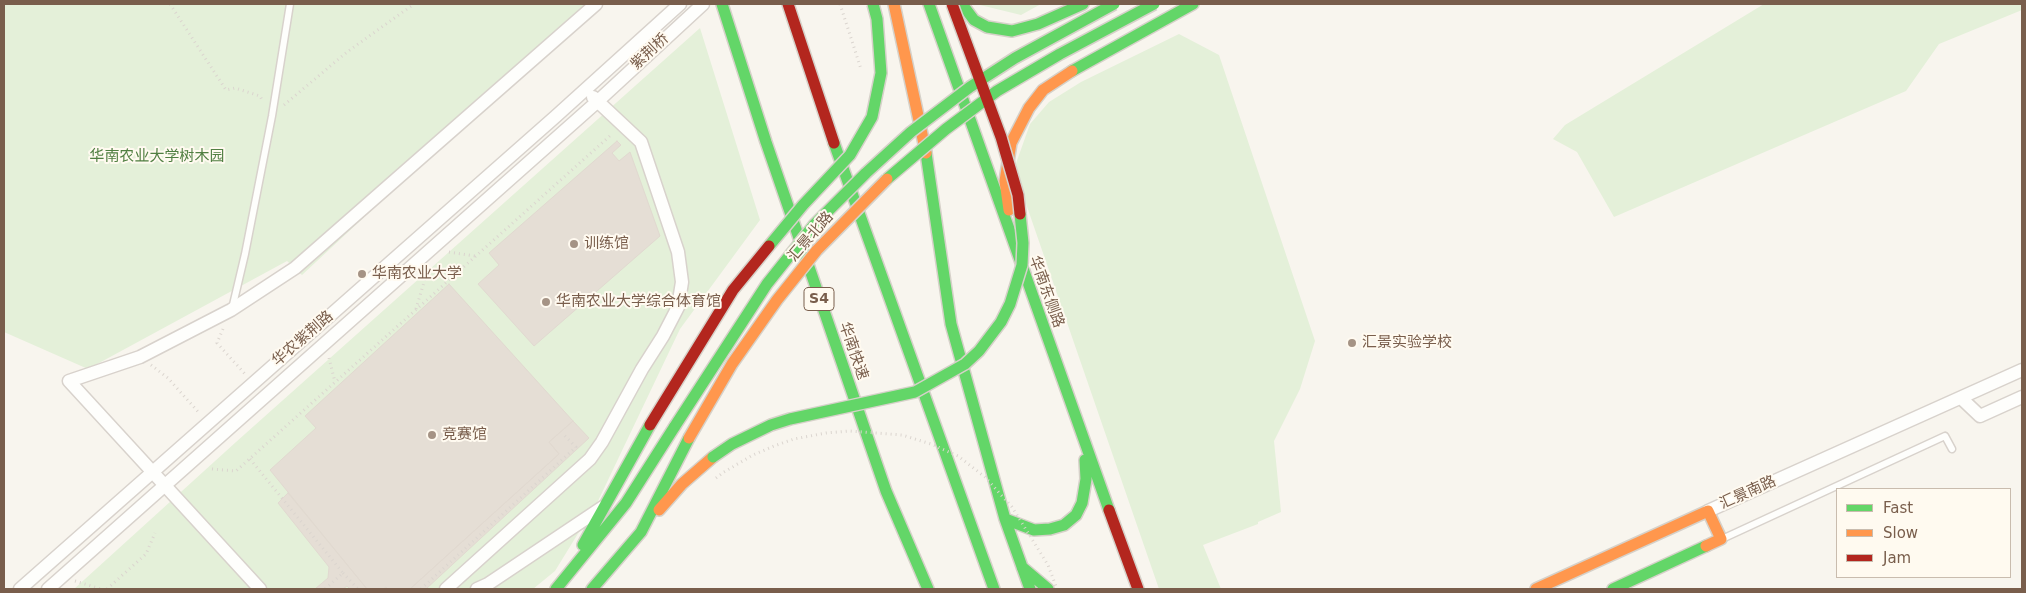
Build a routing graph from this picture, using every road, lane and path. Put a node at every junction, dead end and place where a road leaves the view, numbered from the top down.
1 (170, 4) edge
2 (290, 4) edge
3 (414, 4) edge
4 (596, 4) edge
5 (680, 4) edge
6 (703, 4) edge
7 (714, 4) edge
8 (722, 4) edge
9 (788, 4) edge
10 (840, 4) edge
11 (873, 4) edge
12 (894, 4) edge
13 (929, 4) edge
14 (952, 4) edge
15 (962, 4) edge
16 (1083, 4) edge
17 (1114, 4) edge
18 (1154, 4) edge
19 (1193, 4) edge
20 (861, 69) dead end
21 (586, 90) junction
22 (598, 101) junction
23 (272, 116) junction
24 (616, 130) dead end
25 (766, 142) junction
26 (1015, 250) junction
27 (444, 251) dead end
28 (476, 256) junction
29 (430, 264) dead end
30 (232, 310) junction
31 (416, 310) junction
32 (328, 354) dead end
33 (140, 357) junction
34 (2022, 370) edge
35 (245, 374) dead end
36 (335, 382) junction
37 (2022, 397) edge
38 (1961, 398) junction
39 (200, 414) dead end
40 (563, 434) dead end
41 (1084, 444) junction
42 (1952, 450) dead end
43 (250, 459) junction
44 (212, 469) dead end
45 (724, 472) dead end
46 (152, 473) junction
47 (164, 486) junction
48 (886, 491) junction
49 (603, 507) junction
50 (1708, 512) junction
51 (1004, 519) junction
52 (641, 532) junction
53 (155, 533) dead end
54 (1721, 539) junction
55 (1022, 566) junction
56 (343, 573) junction
57 (565, 579) junction
58 (74, 581) dead end
59 (20, 589) edge
60 (48, 589) edge
61 (101, 589) edge
62 (107, 589) edge
63 (260, 589) edge
64 (325, 589) edge
65 (358, 589) edge
66 (421, 589) edge
67 (446, 589) edge
68 (477, 589) edge
69 (556, 589) edge
70 (592, 589) edge
71 (916, 589) edge
72 (928, 589) edge
73 (994, 589) edge
74 (1030, 589) edge
75 (1048, 589) edge
76 (1057, 589) edge
77 (1138, 589) edge
78 (1536, 589) edge
79 (1613, 589) edge

1 - 23 path
2 - 23 lane
3 - 23 path
4 - 30 street
5 - 21 street, 紫荆桥
6 - 22 street, 紫荆桥
7 - 25 main road
8 - 25 main road, 华南快速 / S4
9 - 73 main road
10 - 20 path
11 - 49 main road, bridge
12 - 51 main road
13 - 26 main road, 华南东侧路
14 - 52 main road, bridge
15 - 16 main road
17 - 57 main road, 汇景北路, bridge
18 - 52 main road, 汇景北路, bridge
19 - 26 main road
21 - 22 street
21 - 46 street, 华农紫荆路
22 - 47 street, 华农紫荆路
22 - 67 street
23 - 30 lane
24 - 28 path
25 - 48 main road, 华南快速 / S4
26 - 41 main road, 华南东侧路
27 - 28 path
28 - 31 path
29 - 31 path
30 - 33 street
30 - 35 path
31 - 36 path
32 - 36 path
33 - 39 path
33 - 46 street
34 - 38 street, 汇景南路
36 - 43 path
37 - 38 street
38 - 50 street, 汇景南路
40 - 66 path
41 - 51 main road
41 - 77 main road, 华南东侧路
42 - 54 lane
43 - 44 path
43 - 56 path
45 - 76 path, bridge
46 - 47 street
46 - 59 street, 华农紫荆路
47 - 60 street, 华农紫荆路
47 - 63 street
48 - 71 main road
48 - 72 main road, 华南快速 / S4
49 - 57 main road
49 - 68 street
50 - 54 main road
50 - 78 main road, 汇景南路
51 - 55 main road
52 - 70 main road, 汇景北路
53 - 62 path
54 - 79 main road
55 - 74 main road
55 - 75 main road
56 - 64 path
56 - 65 path
57 - 69 main road, 汇景北路
58 - 61 path

